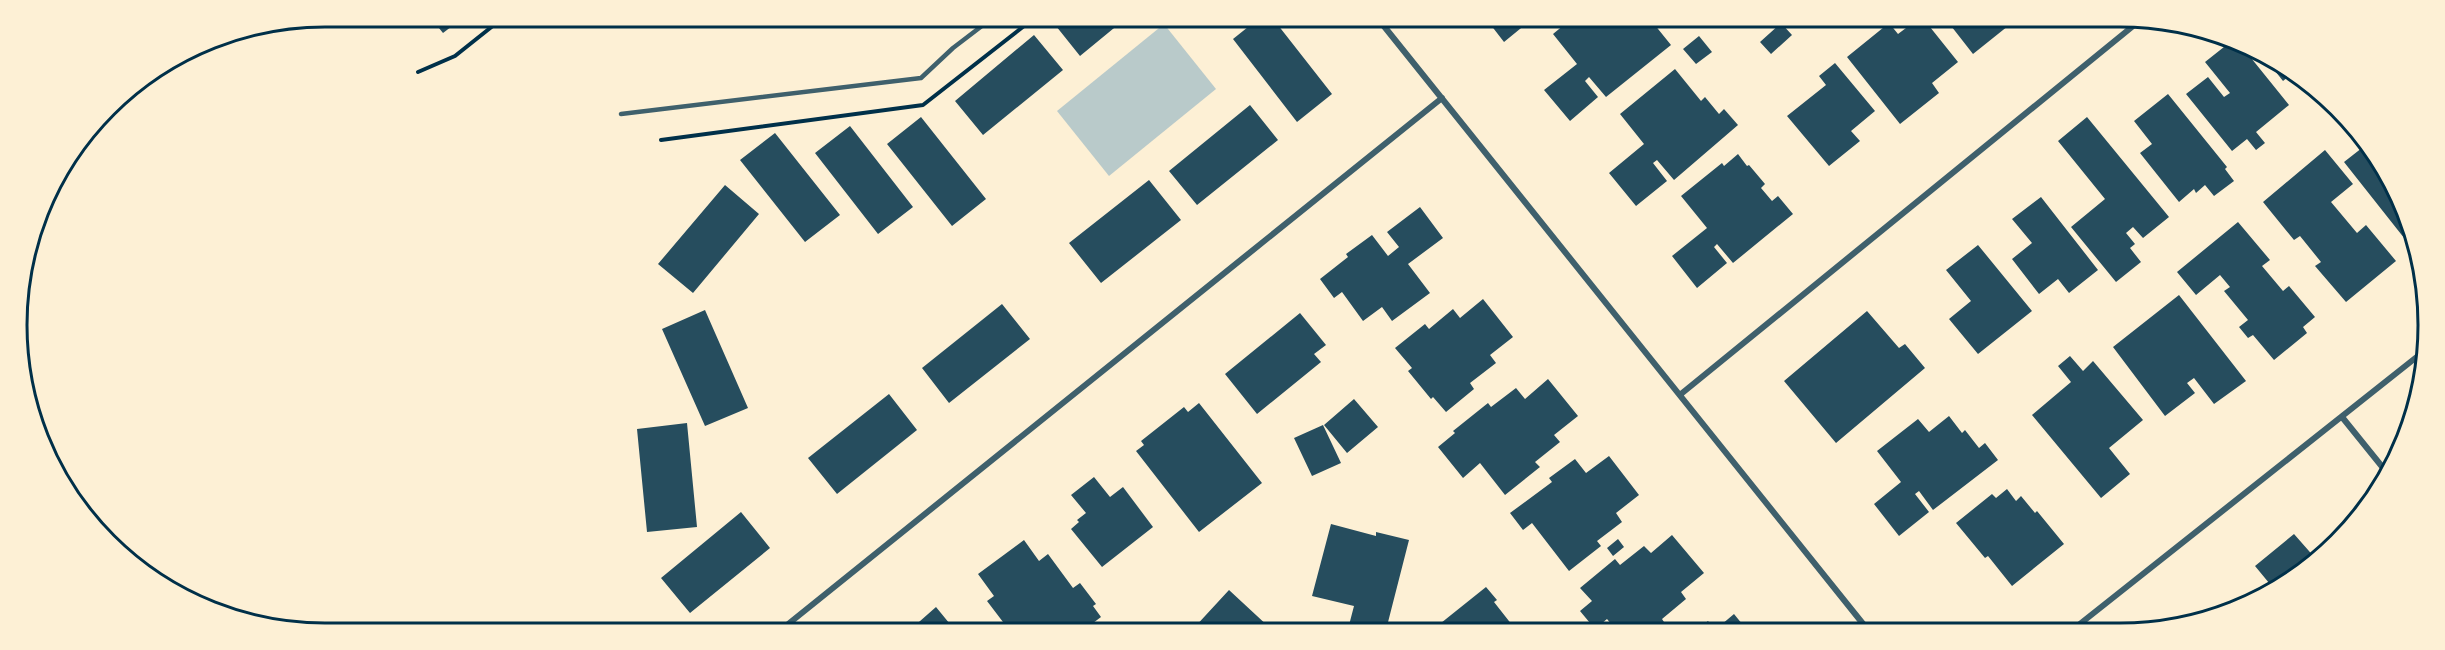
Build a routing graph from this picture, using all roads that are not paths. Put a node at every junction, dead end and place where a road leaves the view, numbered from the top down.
1 (981, 27) edge
2 (1385, 27) edge
3 (2131, 28) edge
4 (1442, 98) junction
5 (621, 114) dead end
6 (2416, 358) edge
7 (1681, 394) junction
8 (2342, 417) junction
9 (2382, 467) edge
10 (788, 623) edge
11 (1862, 623) edge
12 (2081, 623) edge

1 - 5 lane
2 - 4 street
3 - 7 street
4 - 7 street
4 - 10 street
6 - 8 street
7 - 11 street
8 - 9 street
8 - 12 street

